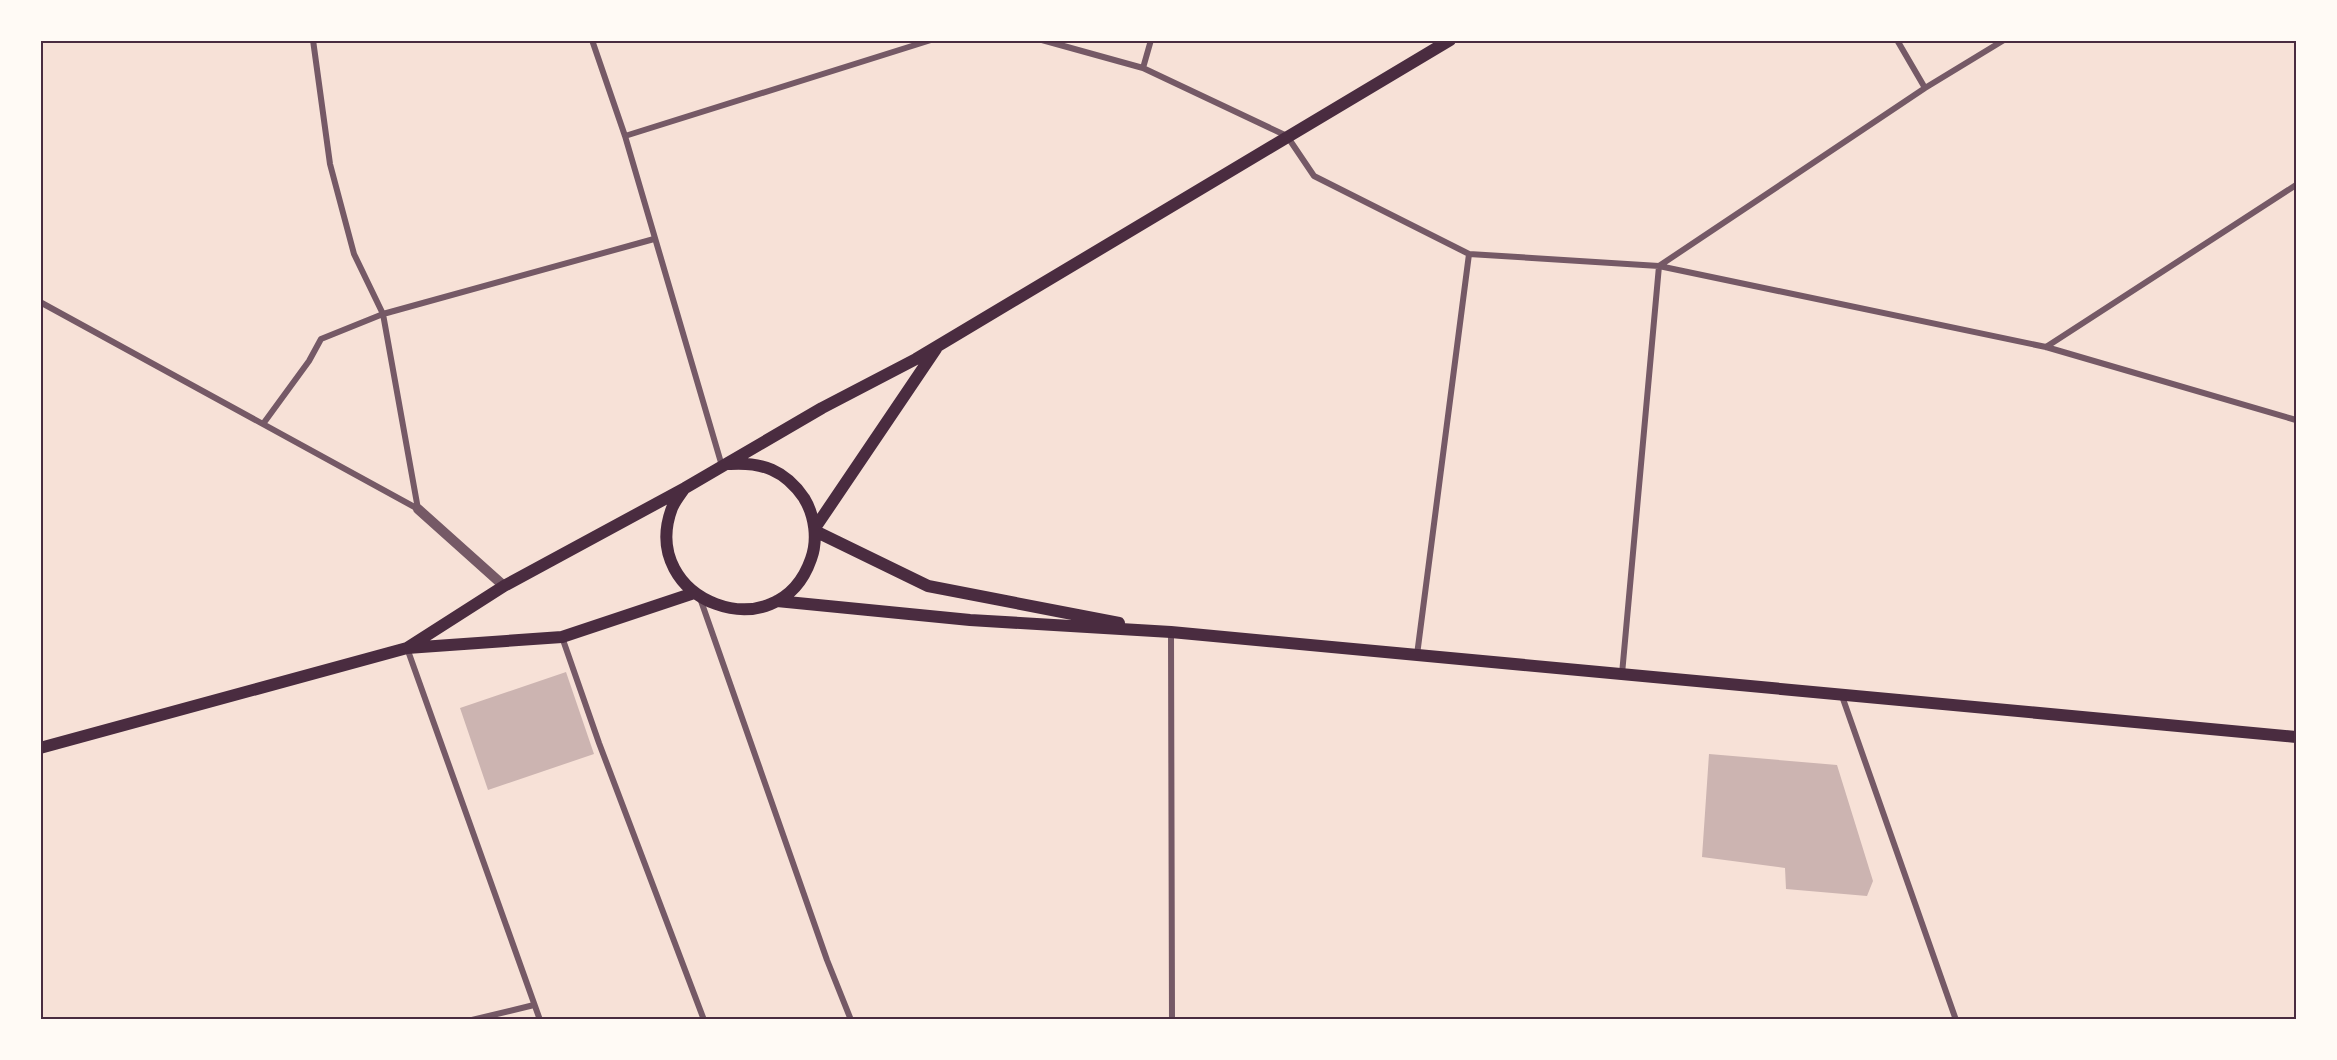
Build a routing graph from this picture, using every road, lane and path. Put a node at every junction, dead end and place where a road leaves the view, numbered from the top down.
1 (314, 40) edge
2 (592, 40) edge
3 (931, 40) edge
4 (1042, 40) edge
5 (1151, 40) edge
6 (1450, 40) edge
7 (1897, 40) edge
8 (2004, 40) edge
9 (1143, 68) junction
10 (1925, 88) junction
11 (625, 136) junction
12 (1287, 136) junction
13 (2296, 185) edge
14 (654, 239) junction
15 (1469, 254) junction
16 (1659, 266) junction
17 (40, 302) edge
18 (383, 314) junction
19 (938, 346) junction
20 (2046, 347) junction
21 (2296, 420) edge
22 (263, 424) junction
23 (724, 465) junction
24 (685, 488) junction
25 (418, 508) junction
26 (815, 530) junction
27 (504, 586) junction
28 (697, 596) junction
29 (777, 601) junction
30 (1171, 632) junction
31 (562, 637) junction
32 (407, 648) junction
33 (1417, 655) junction
34 (1622, 675) junction
35 (1842, 696) junction
36 (2296, 737) edge
37 (40, 748) edge
38 (534, 1005) junction
39 (472, 1020) edge
40 (540, 1020) edge
41 (704, 1020) edge
42 (851, 1020) edge
43 (1172, 1020) edge
44 (1956, 1020) edge

1 - 18 street
2 - 11 street
3 - 11 street
4 - 9 street
5 - 9 street
6 - 12 main road
7 - 10 street
8 - 10 street
9 - 12 street
10 - 16 street
11 - 14 street
12 - 15 street
12 - 19 main road
13 - 20 street
14 - 18 street
14 - 23 street
15 - 16 street
15 - 33 street
16 - 20 street
16 - 34 street
17 - 22 street
18 - 22 street
18 - 25 street
19 - 23 main road
19 - 26 main road
20 - 21 street
22 - 25 street
23 - 24 main road
23 - 26 main road
24 - 27 main road
24 - 28 main road
25 - 27 street
26 - 29 main road
26 - 30 main road
27 - 32 main road
28 - 29 main road
28 - 31 main road
28 - 42 street
29 - 30 main road
30 - 33 main road
30 - 43 street
31 - 32 main road
31 - 41 street
32 - 37 main road
32 - 38 street
33 - 34 main road
34 - 35 main road
35 - 36 main road
35 - 44 street
38 - 39 street
38 - 40 street

